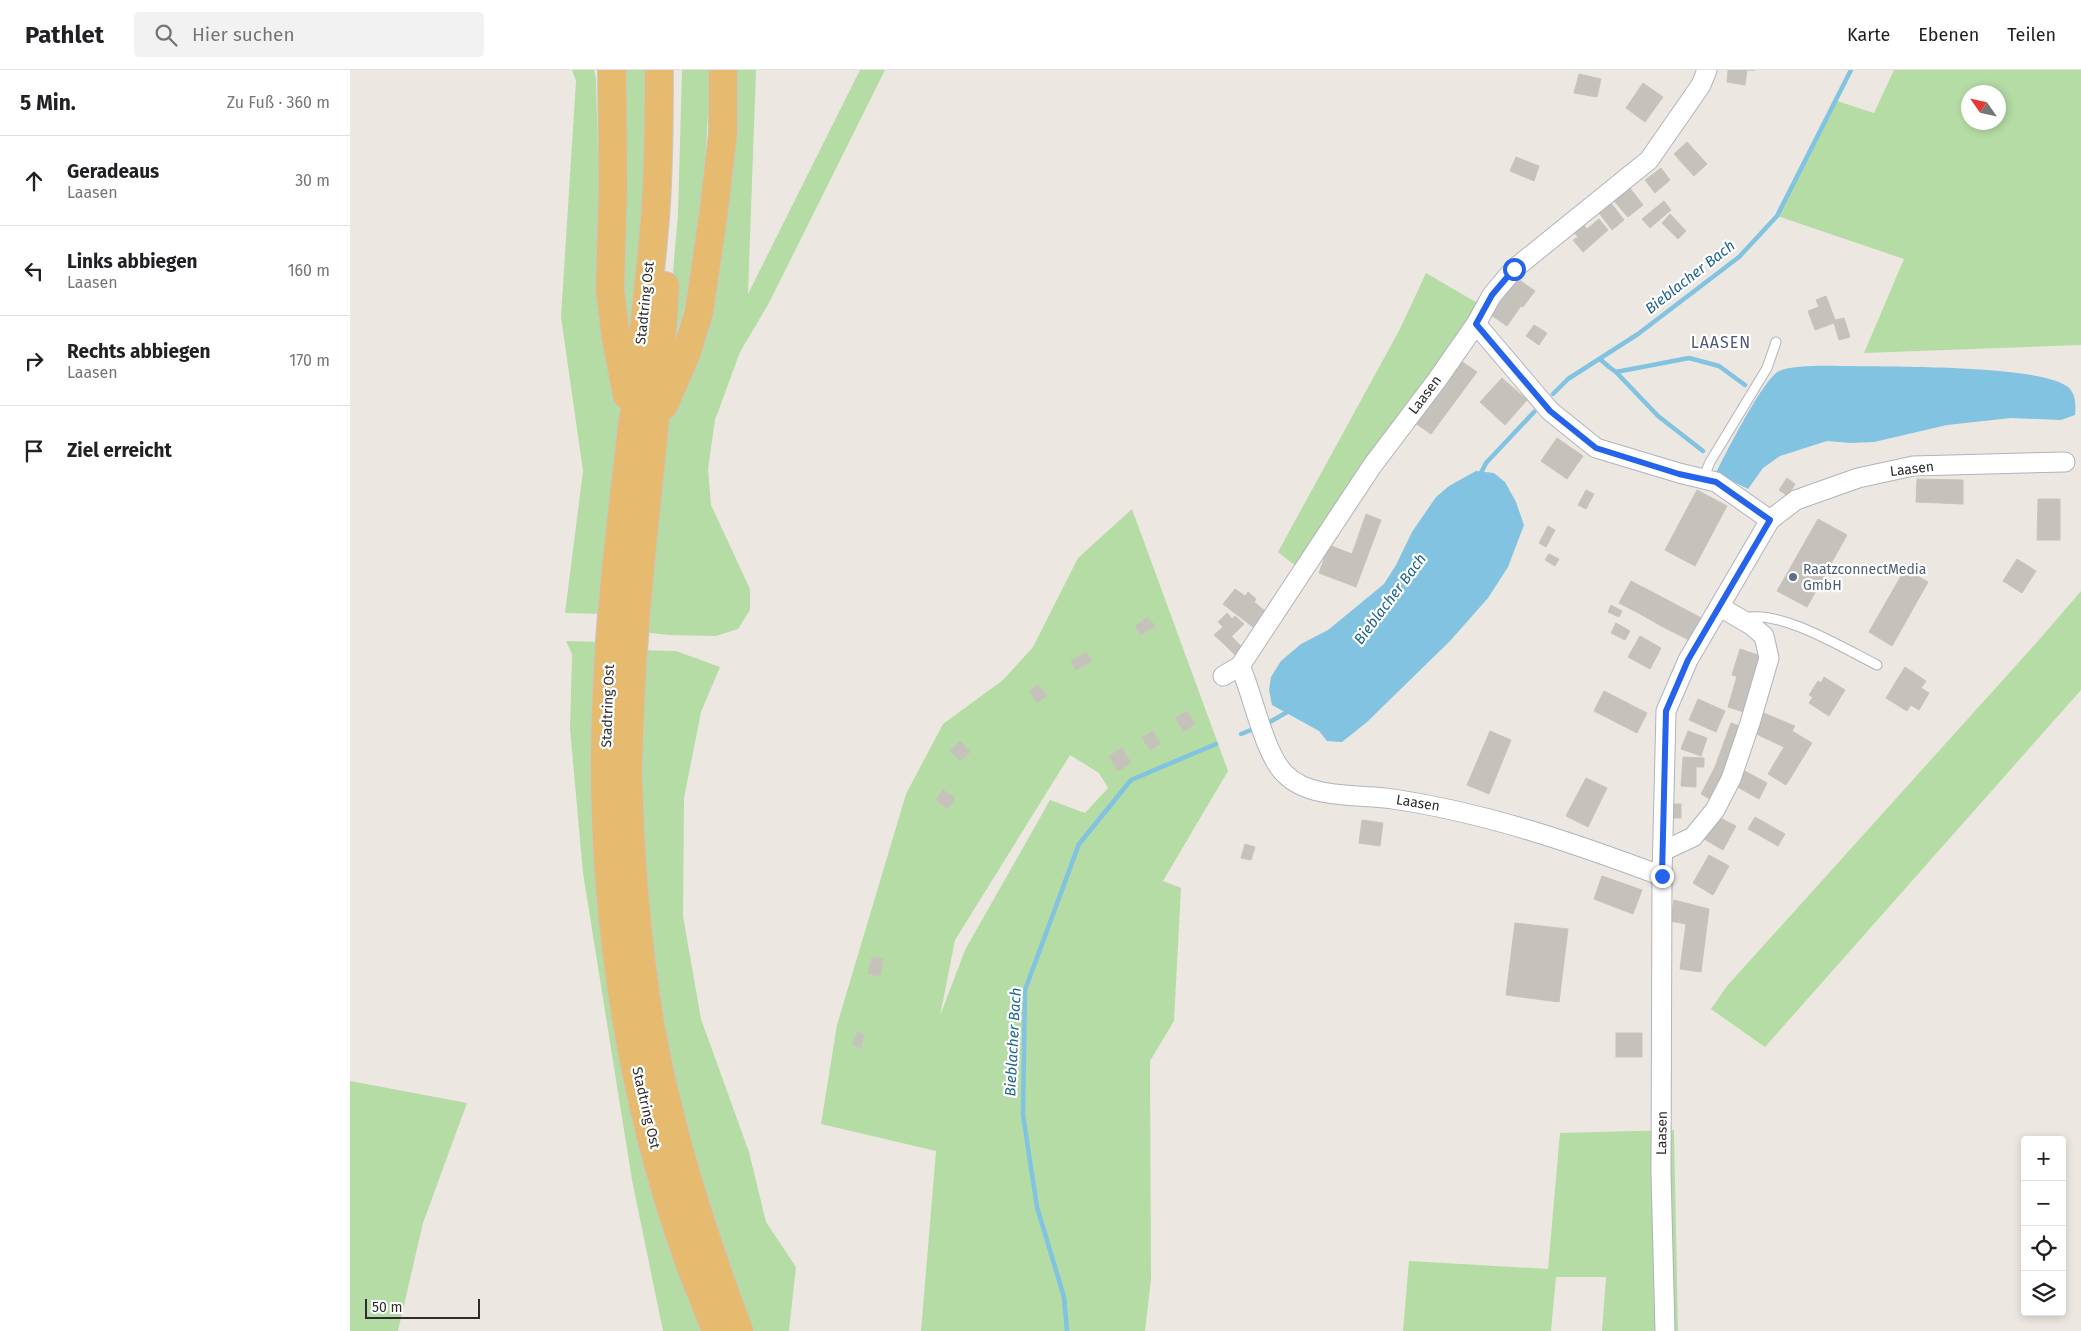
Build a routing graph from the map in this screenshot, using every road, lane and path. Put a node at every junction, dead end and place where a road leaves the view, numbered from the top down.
1 (659, 70) edge
2 (674, 70) edge
3 (723, 70) edge
4 (1708, 70) edge
5 (611, 75) edge
6 (1476, 324) junction
7 (1776, 342) dead end
8 (643, 427) junction
9 (2065, 462) dead end
10 (1703, 479) junction
11 (1770, 520) junction
12 (1720, 607) junction
13 (1740, 619) junction
14 (1877, 665) dead end
15 (1240, 666) junction
16 (1223, 676) dead end
17 (1663, 851) junction
18 (1662, 876) junction
19 (716, 1331) edge
20 (739, 1331) edge
21 (1665, 1331) edge

1 - 8 highway, Stadtring Ost
2 - 8 highway, Stadtring Ost
3 - 8 highway
4 - 6 street, Laasen
5 - 8 highway
6 - 10 street
6 - 15 street, Laasen
7 - 10 lane
8 - 19 highway, Stadtring Ost
8 - 20 highway, Stadtring Ost
9 - 11 street, Laasen
10 - 11 street
11 - 12 street, Laasen
12 - 13 street
12 - 17 street, Laasen
13 - 14 lane
13 - 17 street
15 - 16 street, Laasen
15 - 18 street, Laasen
17 - 18 street, Laasen
18 - 21 street, Laasen

